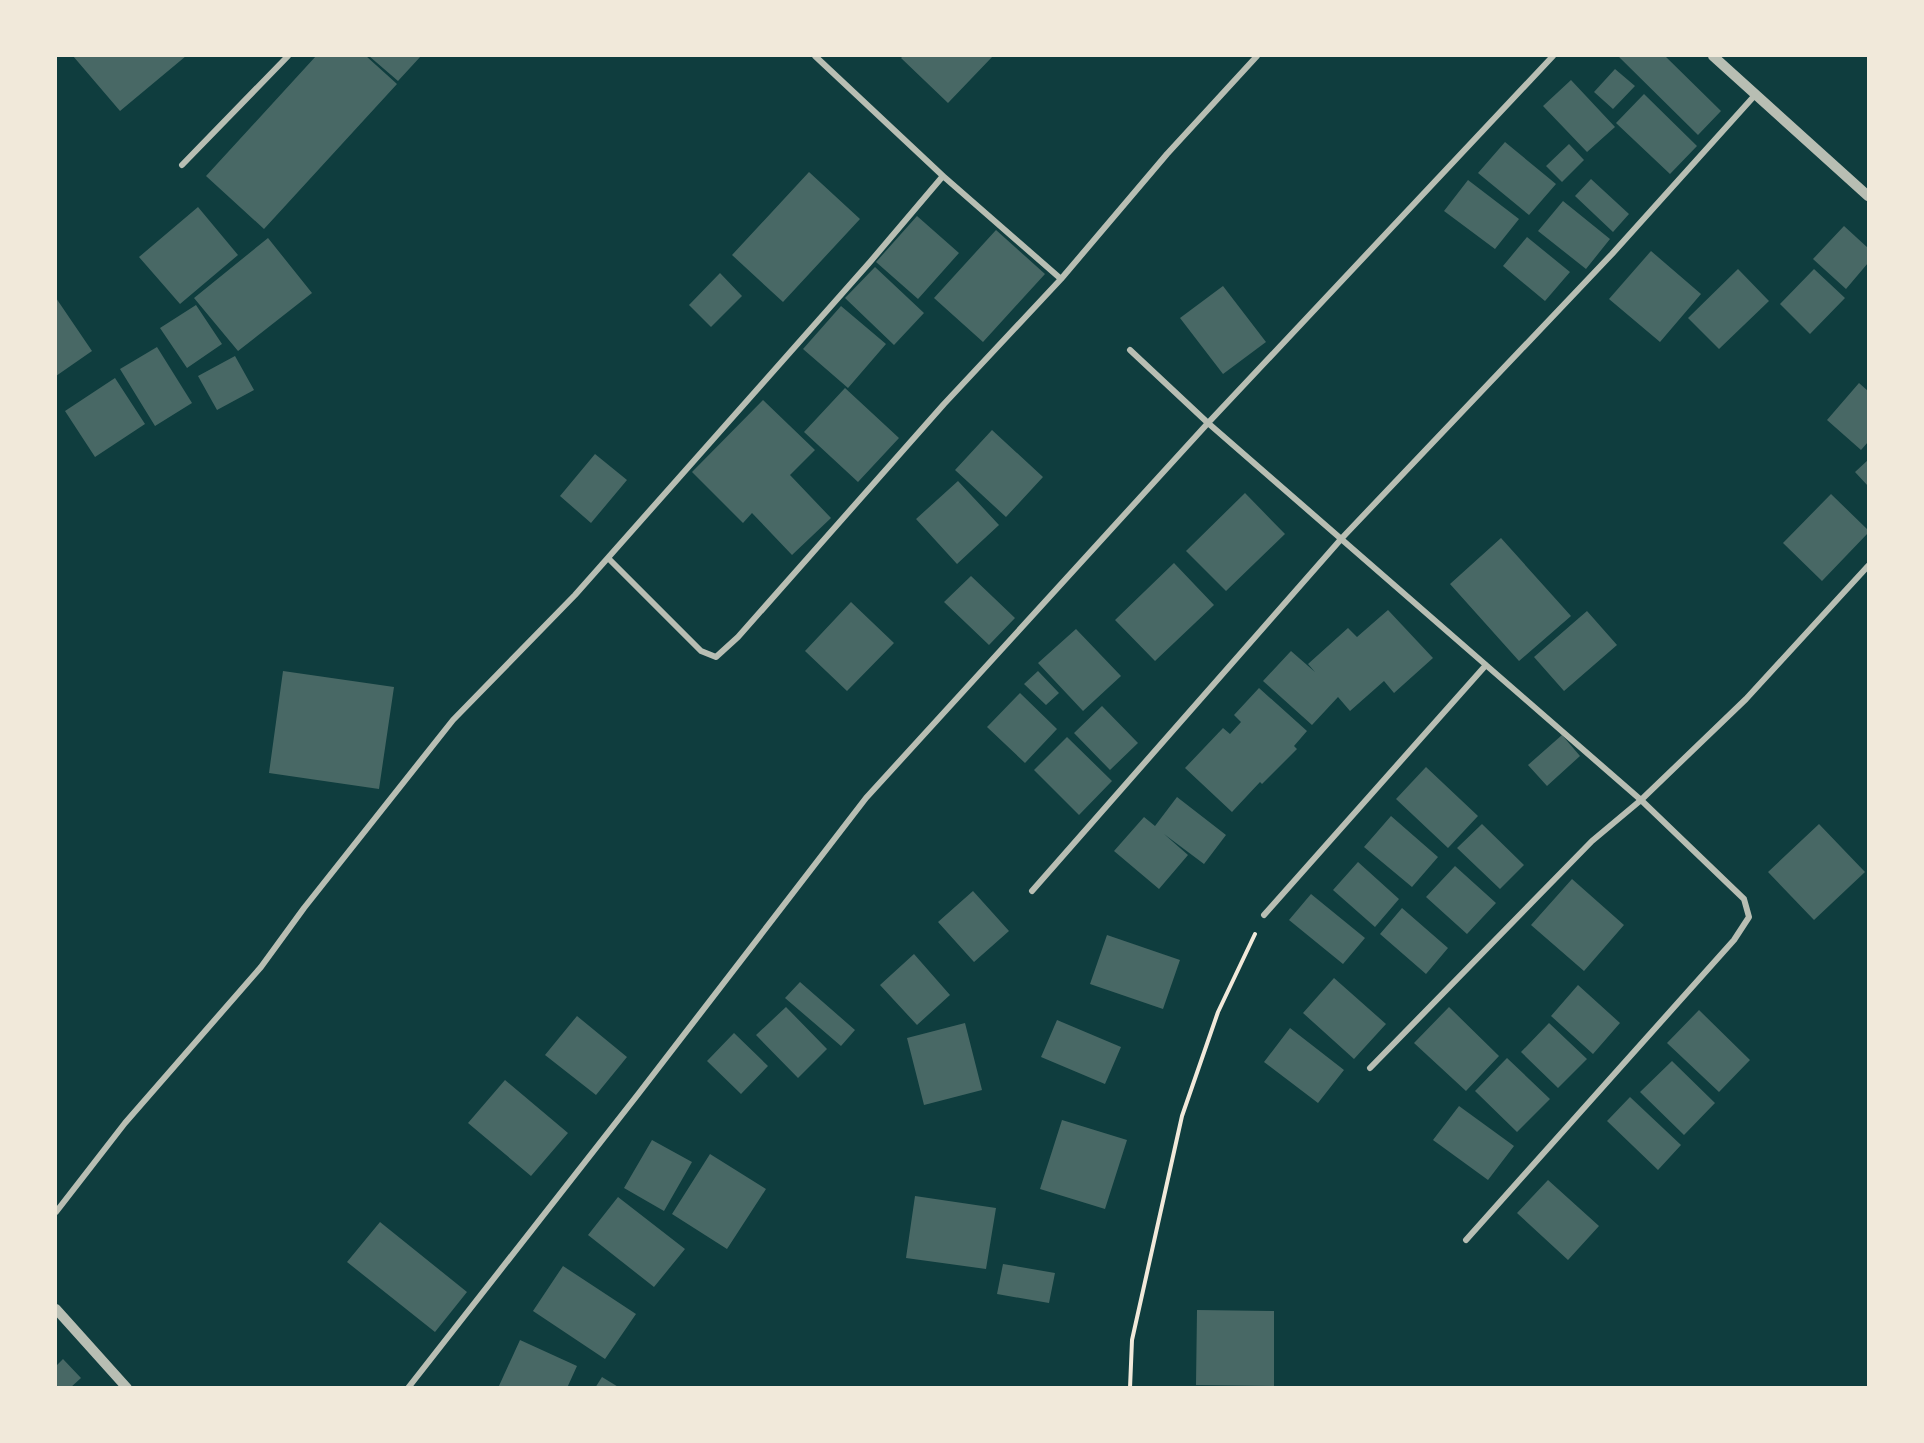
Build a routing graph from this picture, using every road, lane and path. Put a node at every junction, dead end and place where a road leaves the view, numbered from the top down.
1 (288, 56) edge
2 (815, 56) edge
3 (1257, 56) edge
4 (1553, 56) edge
5 (1713, 56) edge
6 (1756, 94) junction
7 (183, 165) dead end
8 (943, 176) junction
9 (1869, 195) edge
10 (1061, 279) junction
11 (1130, 350) dead end
12 (1208, 423) junction
13 (1342, 538) junction
14 (608, 558) junction
15 (1869, 566) edge
16 (1486, 665) junction
17 (1641, 800) junction
18 (1032, 891) dead end
19 (1264, 915) joint
20 (1370, 1068) dead end
21 (56, 1212) edge
22 (1466, 1240) dead end
23 (56, 1309) edge
24 (127, 1388) edge
25 (408, 1388) edge
26 (1130, 1388) edge

1 - 7 street
2 - 8 street
3 - 10 street
4 - 12 street
5 - 6 street
6 - 9 street
6 - 13 street
8 - 10 street
8 - 14 street
10 - 14 street
11 - 12 street
12 - 13 street
12 - 25 street
13 - 16 street
13 - 18 street
14 - 21 street
15 - 17 street
16 - 17 street
16 - 19 street
17 - 20 street
17 - 22 street
19 - 26 path
23 - 24 street

